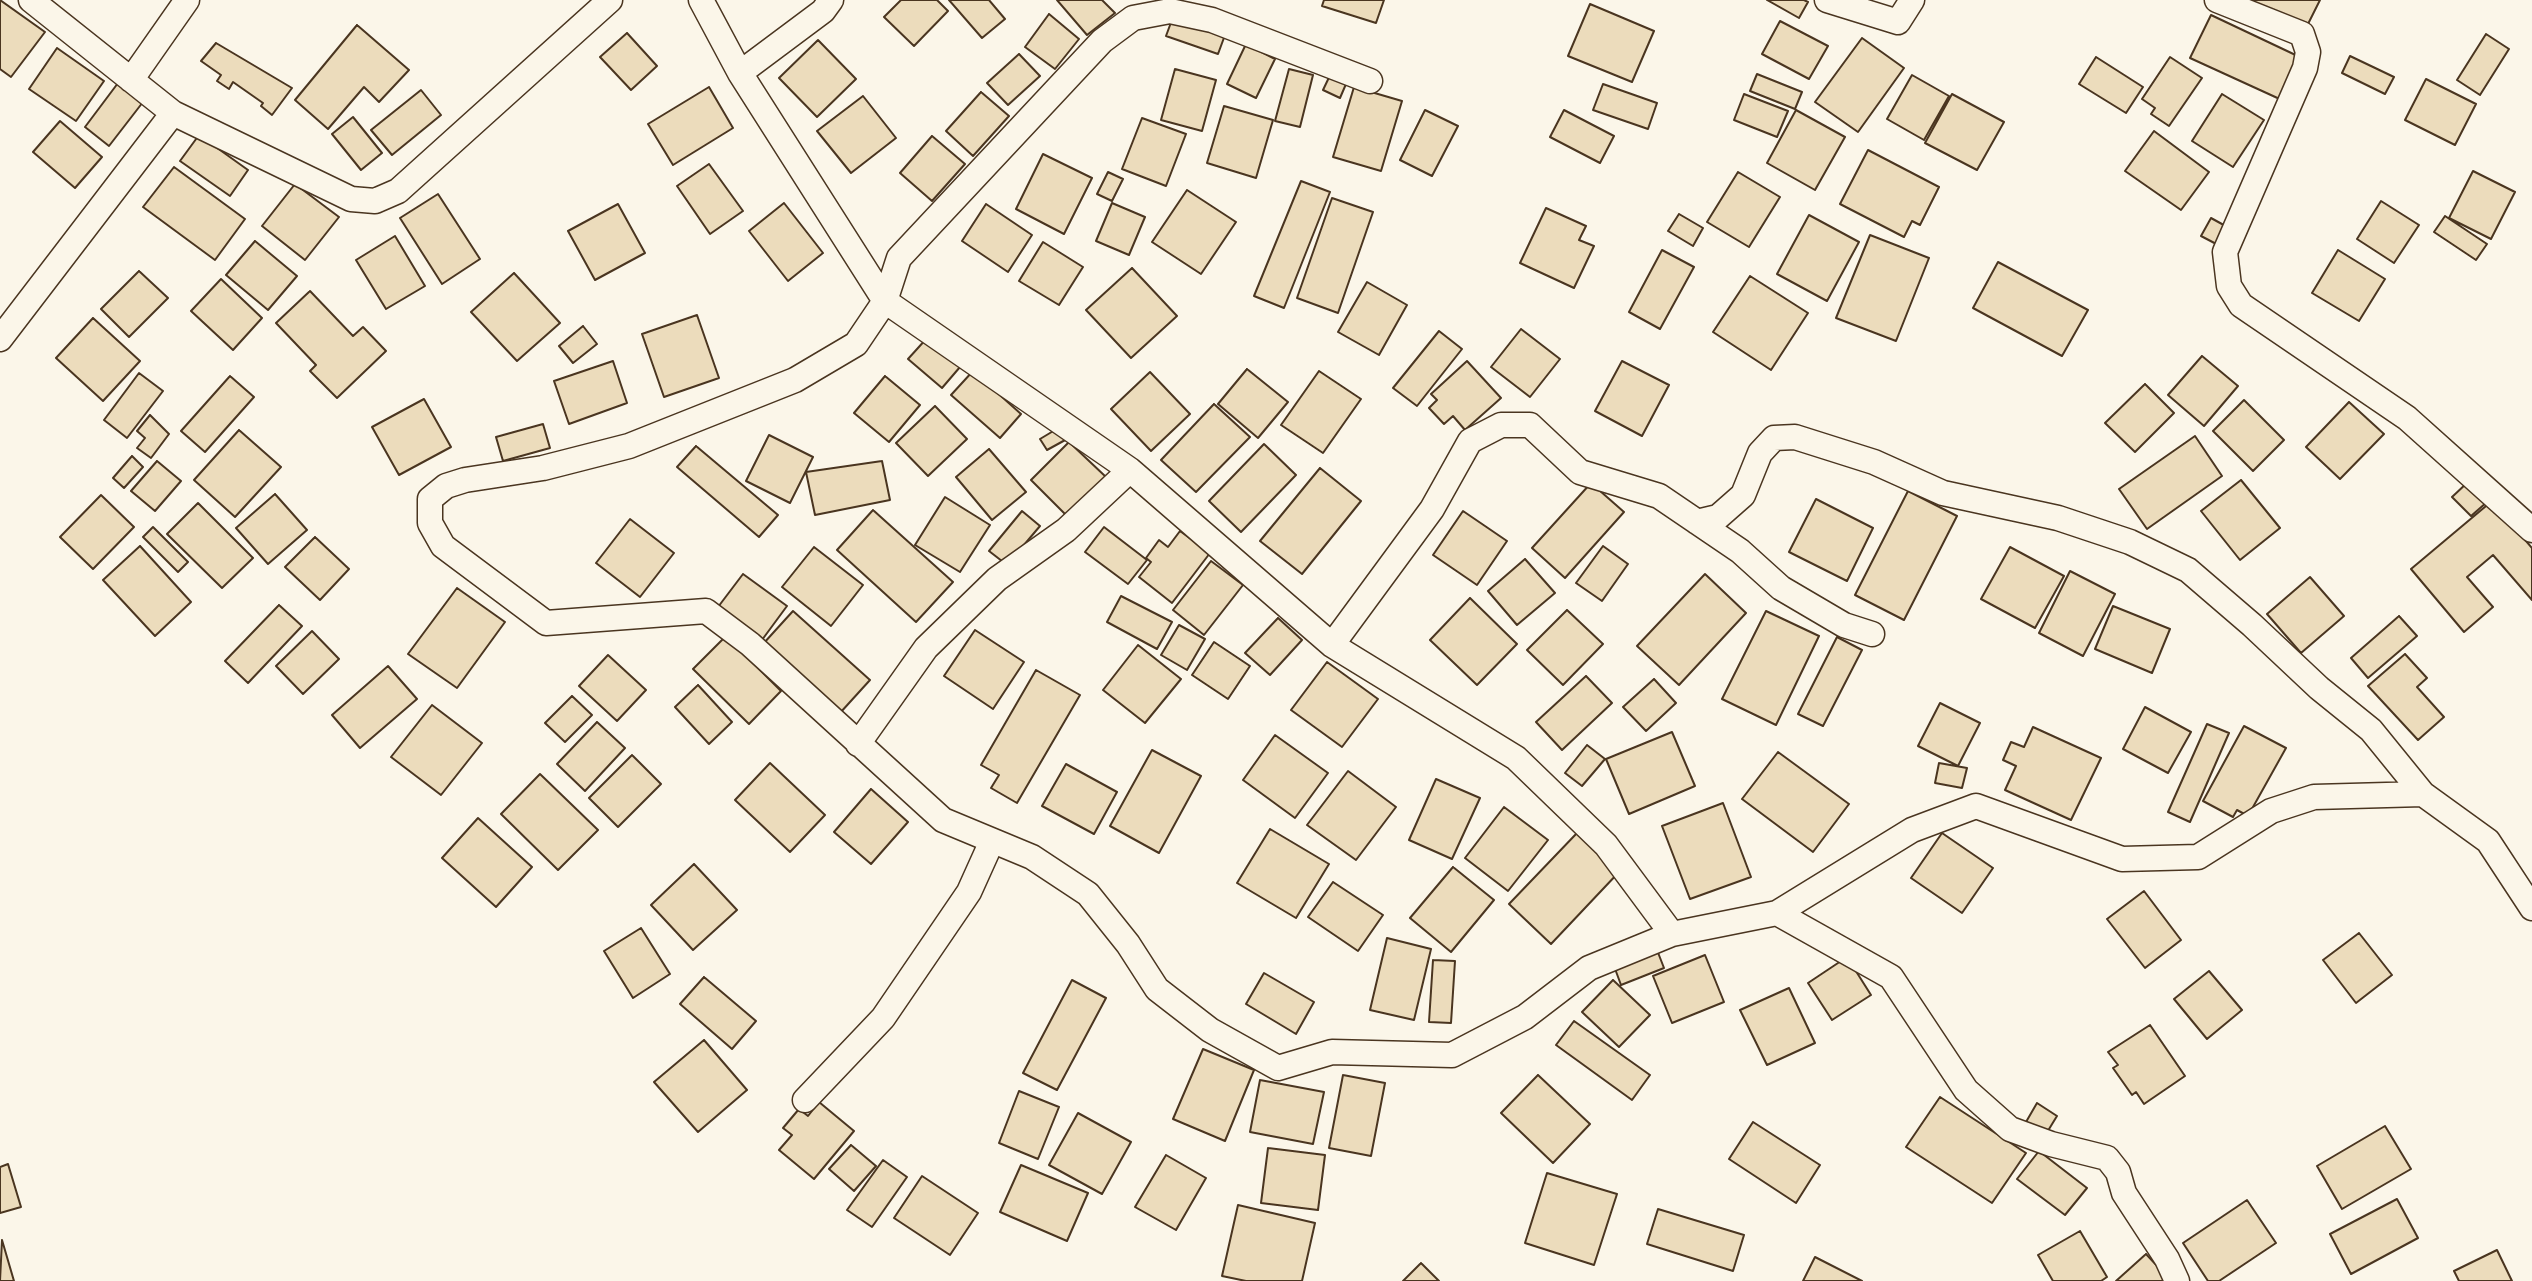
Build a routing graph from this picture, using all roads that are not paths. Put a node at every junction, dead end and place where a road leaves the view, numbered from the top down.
1 (31, 0) edge
2 (187, 0) edge
3 (610, 0) edge
4 (701, 0) edge
5 (831, 0) edge
6 (1827, 0) edge
7 (1912, 0) edge
8 (2217, 0) edge
9 (740, 73) junction
10 (131, 80) junction
11 (1370, 81) dead end
12 (173, 114) junction
13 (885, 301) junction
14 (0, 340) edge
15 (1130, 470) junction
16 (1697, 522) junction
17 (2532, 530) edge
18 (1872, 634) dead end
19 (1332, 645) junction
20 (858, 744) junction
21 (2423, 794) junction
22 (992, 841) junction
23 (2532, 908) edge
24 (1777, 913) junction
25 (1672, 934) junction
26 (805, 1100) dead end
27 (2177, 1281) edge

1 - 10 street
2 - 10 street
3 - 12 street
4 - 9 street
5 - 9 street
6 - 7 street
8 - 17 street
9 - 13 street
10 - 12 street
11 - 13 street
12 - 14 street
13 - 15 street
13 - 20 street
15 - 19 street
15 - 20 street
16 - 18 street
16 - 19 street
16 - 21 street
19 - 25 street
20 - 22 street
21 - 23 street
21 - 24 street
22 - 25 street
22 - 26 street
24 - 25 street
24 - 27 street

